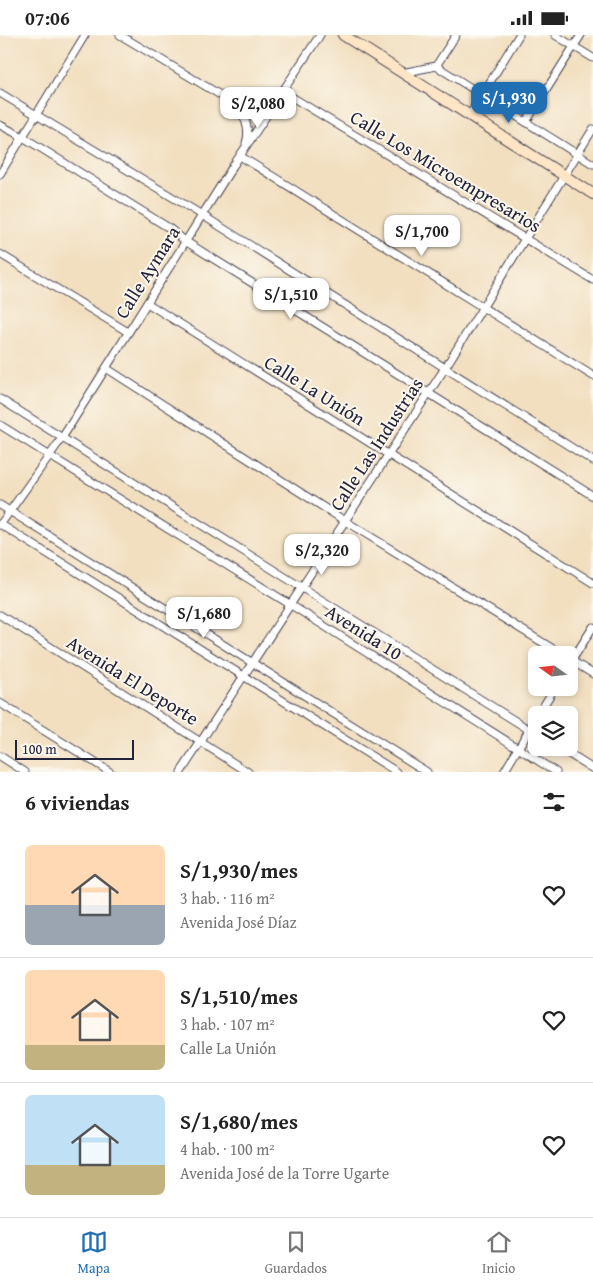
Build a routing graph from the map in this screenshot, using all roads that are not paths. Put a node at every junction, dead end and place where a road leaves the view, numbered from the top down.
1 (85, 35) edge
2 (120, 35) edge
3 (320, 35) edge
4 (342, 35) edge
5 (456, 35) edge
6 (520, 35) edge
7 (554, 35) edge
8 (581, 35) edge
9 (574, 47) junction
10 (593, 58) edge
11 (436, 66) junction
12 (402, 73) junction
13 (282, 91) junction
14 (0, 93) edge
15 (481, 95) junction
16 (237, 105) junction
17 (36, 115) junction
18 (469, 116) junction
19 (526, 122) junction
20 (0, 125) edge
21 (593, 129) edge
22 (23, 137) junction
23 (577, 154) junction
24 (240, 156) junction
25 (593, 164) edge
26 (0, 174) edge
27 (565, 176) junction
28 (593, 194) edge
29 (202, 215) junction
30 (526, 239) junction
31 (185, 241) junction
32 (0, 254) edge
33 (593, 281) edge
34 (147, 303) junction
35 (484, 308) junction
36 (128, 333) junction
37 (106, 368) junction
38 (445, 368) junction
39 (593, 376) edge
40 (429, 394) junction
41 (0, 399) edge
42 (0, 425) edge
43 (62, 438) junction
44 (388, 455) junction
45 (49, 456) junction
46 (593, 461) edge
47 (593, 496) edge
48 (0, 505) edge
49 (10, 511) junction
50 (345, 521) junction
51 (0, 524) edge
52 (593, 583) edge
53 (301, 588) junction
54 (291, 605) junction
55 (0, 615) edge
56 (593, 627) edge
57 (548, 646) edge
58 (578, 649) edge
59 (252, 663) junction
60 (578, 666) edge
61 (593, 674) edge
62 (244, 676) junction
63 (0, 703) edge
64 (528, 728) edge
65 (528, 731) edge
66 (200, 742) junction
67 (518, 749) junction
68 (0, 756) edge
69 (572, 756) edge
70 (593, 769) edge
71 (25, 772) edge
72 (110, 772) edge
73 (181, 772) edge
74 (248, 772) edge
75 (397, 772) edge
76 (427, 772) edge
77 (504, 772) edge
78 (556, 772) edge

1 - 17 street
2 - 16 street
3 - 13 street, Calle Aymara
4 - 12 street
5 - 11 street
6 - 15 street
7 - 9 street
8 - 9 street
9 - 10 street
9 - 19 street
11 - 12 street
11 - 15 street
12 - 18 street
13 - 16 street
13 - 24 street, Calle Aymara
13 - 30 street, Calle Los Microempresarios
14 - 17 street
15 - 18 street
15 - 19 street
16 - 24 street
17 - 22 street
17 - 29 street
18 - 27 street
19 - 23 street
20 - 22 street
21 - 23 street, Calle Las Industrias
22 - 26 street
22 - 31 street
23 - 25 street
23 - 27 street, Calle Las Industrias
24 - 29 street, Calle Aymara
24 - 35 street
27 - 28 street
27 - 30 street, Calle Las Industrias
29 - 31 street, Calle Aymara
29 - 38 street
30 - 33 street, Calle Los Microempresarios
30 - 35 street, Calle Las Industrias
31 - 34 street, Calle Aymara
31 - 40 street
32 - 36 street
34 - 36 street, Calle Aymara
34 - 44 street, Calle La Unión
35 - 38 street, Calle Las Industrias
35 - 39 street
36 - 37 street, Calle Aymara
37 - 43 street, Calle Aymara
37 - 50 street
38 - 40 street, Calle Las Industrias
38 - 46 street
40 - 44 street, Calle Las Industrias
40 - 47 street
41 - 43 street, Avenida 10
42 - 45 street, Avenida 10
43 - 45 street, Calle Aymara
43 - 53 street, Avenida 10
44 - 50 street, Calle Las Industrias
44 - 52 street, Calle La Unión
45 - 49 street, Calle Aymara
45 - 54 street, Avenida 10
48 - 49 street
49 - 51 street, Calle Aymara
49 - 59 street
50 - 53 street, Calle Las Industrias
50 - 57 street
51 - 62 street
53 - 54 street, Calle Las Industrias
53 - 64 street, Avenida 10
54 - 59 street, Calle Las Industrias
54 - 67 street, Avenida 10
55 - 66 street, Avenida El Deporte
56 - 58 street
59 - 62 street, Calle Las Industrias
59 - 76 street
60 - 61 street
62 - 66 street, Calle Las Industrias
62 - 75 street
63 - 72 street
65 - 67 street
66 - 73 street, Calle Las Industrias
66 - 74 street, Avenida El Deporte
67 - 77 street
67 - 78 street, Avenida 10
68 - 71 street
69 - 70 street

